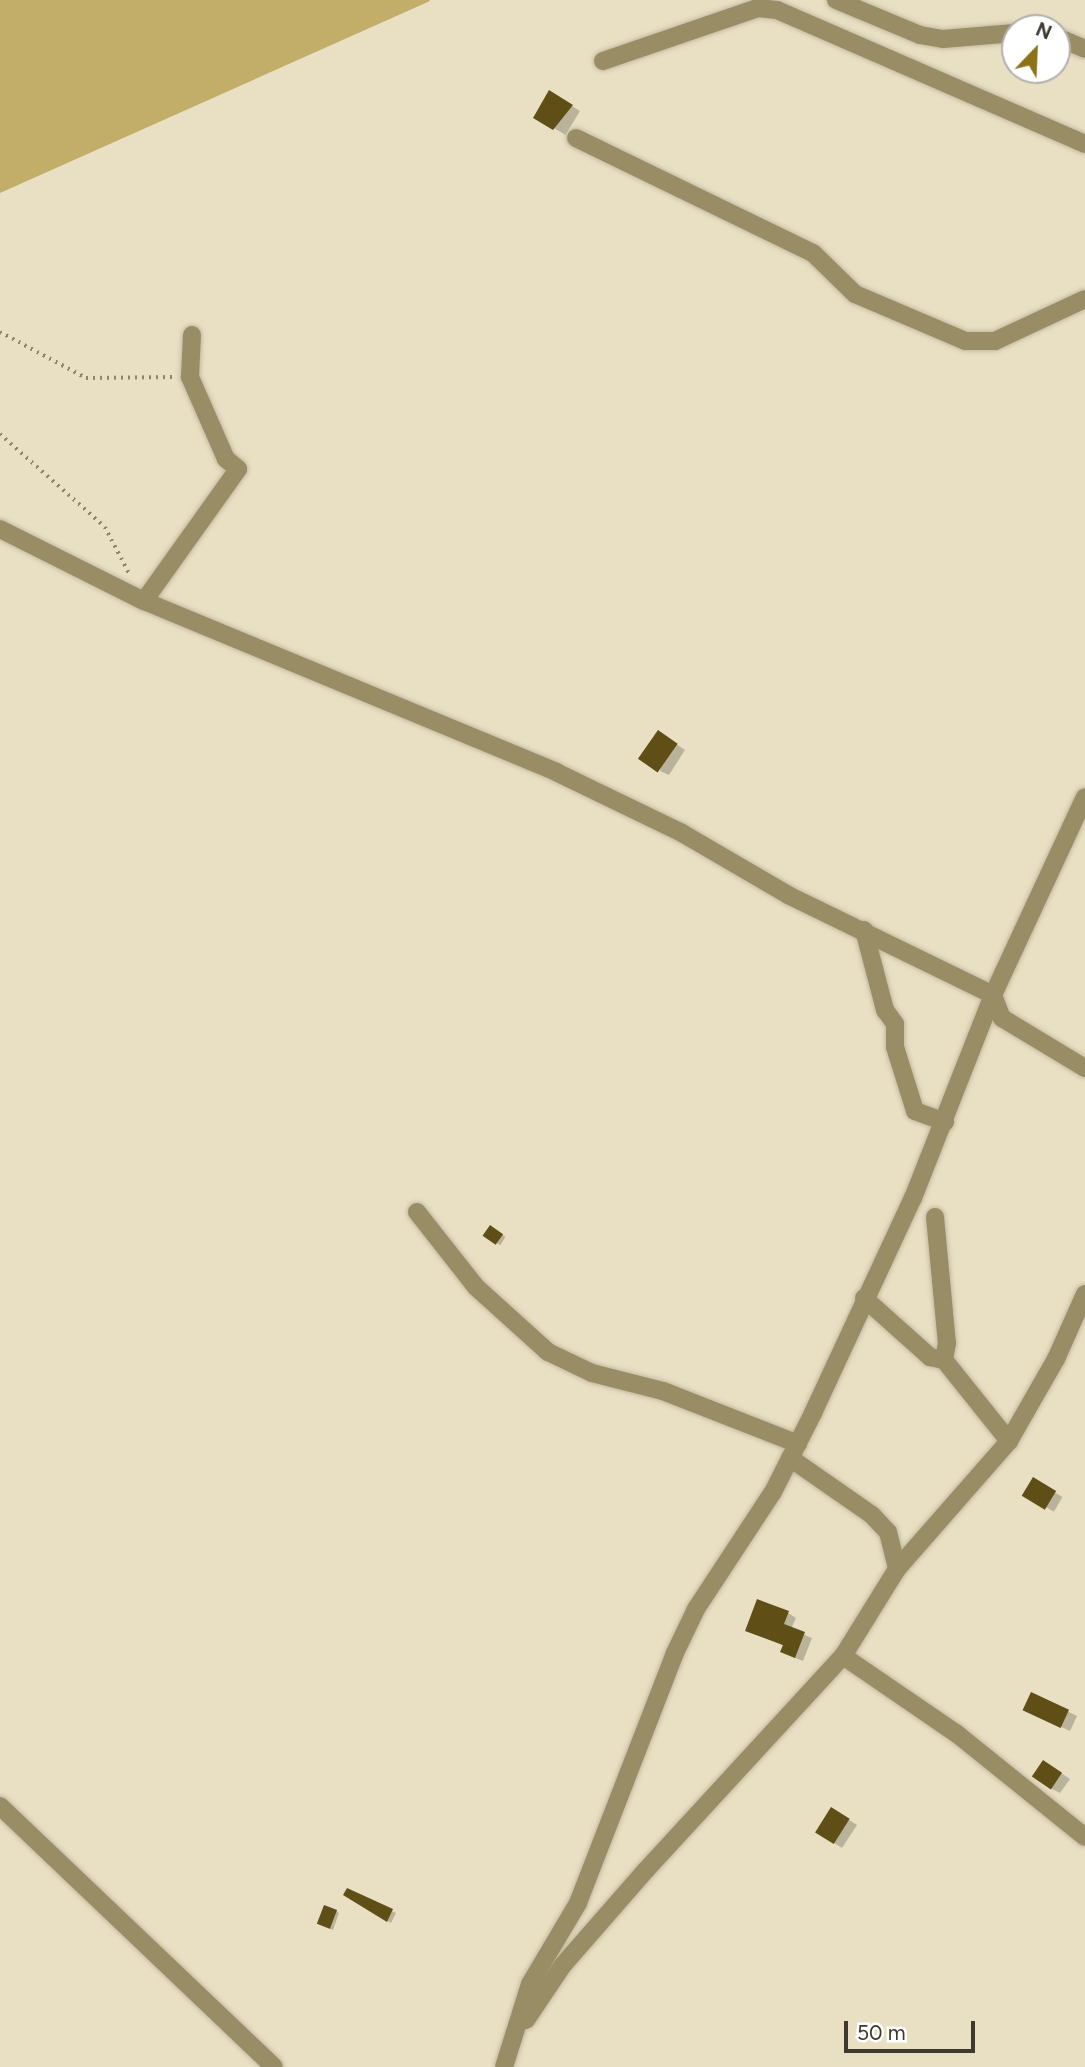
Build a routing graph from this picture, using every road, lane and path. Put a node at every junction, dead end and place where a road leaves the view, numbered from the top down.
1 (836, 0) edge
2 (1001, 34) edge
3 (603, 61) dead end
4 (576, 138) dead end
5 (1085, 144) edge
6 (1085, 299) edge
7 (0, 332) edge
8 (192, 335) dead end
9 (190, 377) junction
10 (0, 434) edge
11 (0, 529) edge
12 (144, 601) junction
13 (1085, 797) edge
14 (864, 930) junction
15 (993, 995) junction
16 (1085, 1068) edge
17 (945, 1122) junction
18 (417, 1212) dead end
19 (935, 1217) dead end
20 (1085, 1294) edge
21 (864, 1298) junction
22 (944, 1360) junction
23 (1009, 1441) junction
24 (794, 1451) junction
25 (897, 1569) junction
26 (843, 1656) junction
27 (0, 1806) edge
28 (1085, 1837) edge
29 (517, 2031) junction
30 (274, 2067) edge
31 (504, 2067) edge

1 - 2 street
3 - 5 street
4 - 6 street
7 - 9 path
8 - 9 street
9 - 12 street
10 - 12 path
11 - 12 street
12 - 14 street
13 - 15 street
14 - 15 street
14 - 17 street
15 - 16 street
15 - 17 street
17 - 21 street
18 - 24 street
19 - 22 street
20 - 23 street
21 - 22 street
21 - 24 street
22 - 23 street
23 - 25 street
24 - 25 street
24 - 29 street
25 - 26 street
26 - 28 street
26 - 29 street
27 - 30 street
29 - 31 street

